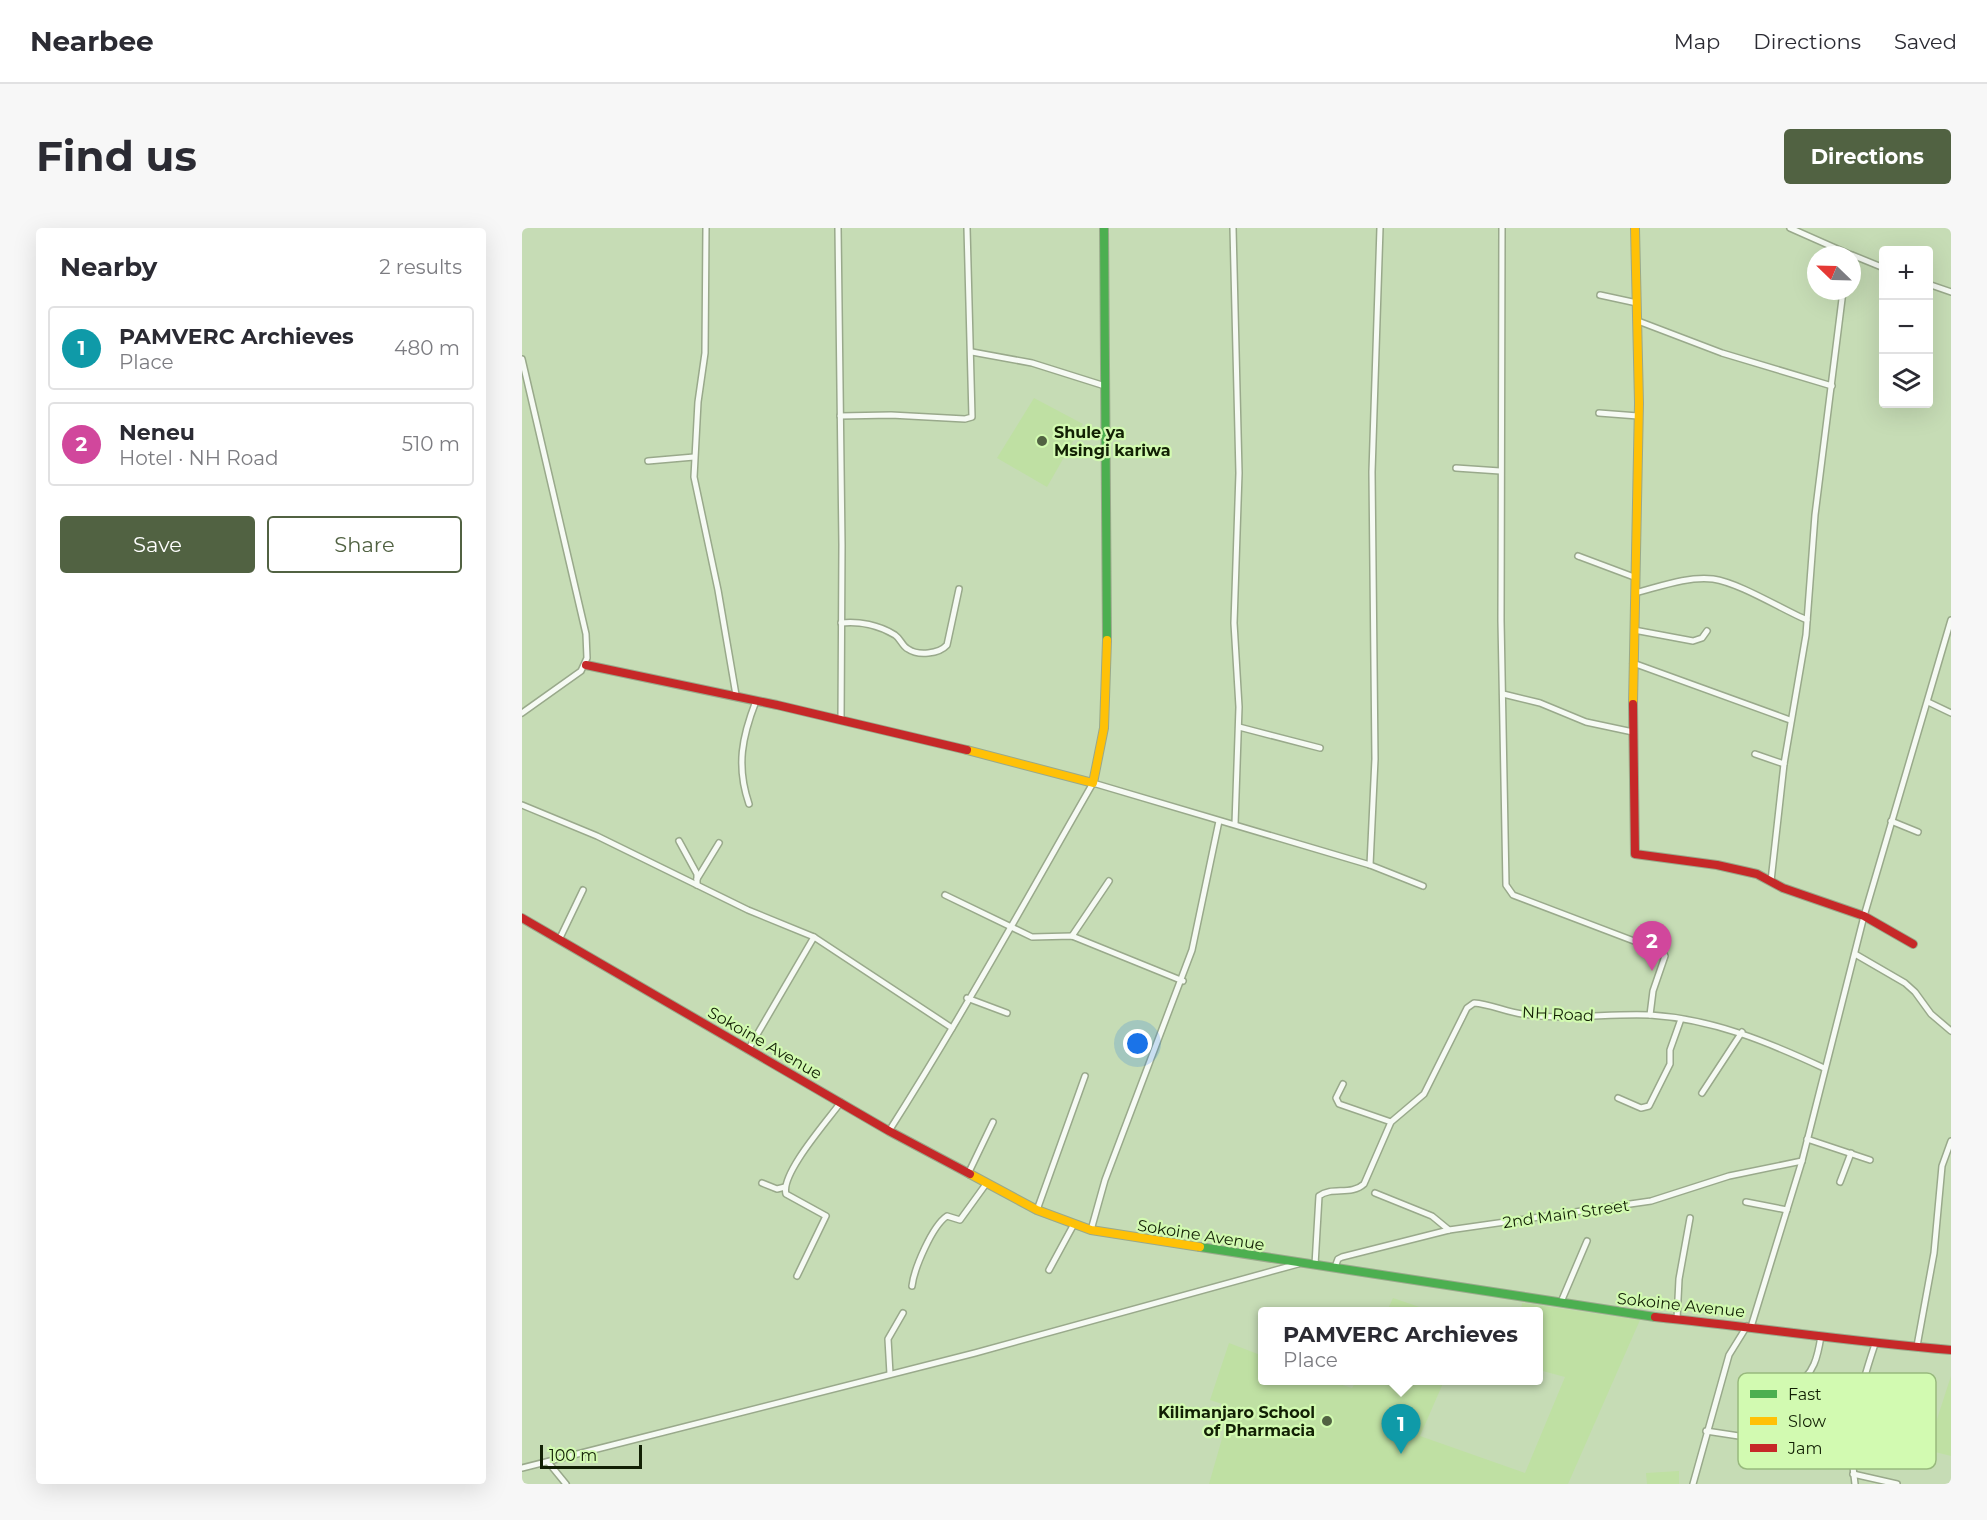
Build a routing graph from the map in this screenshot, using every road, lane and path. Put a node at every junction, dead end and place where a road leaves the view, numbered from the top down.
1 (706, 228) edge
2 (838, 228) edge
3 (967, 228) edge
4 (1104, 228) edge
5 (1233, 228) edge
6 (1380, 228) edge
7 (1502, 228) edge
8 (1635, 228) edge
9 (1790, 228) edge
10 (1830, 246) edge
11 (1861, 259) edge
12 (1879, 266) edge
13 (1933, 285) edge
14 (1951, 292) edge
15 (1600, 295) dead end
16 (1842, 300) edge
17 (1637, 303) junction
18 (1638, 321) junction
19 (972, 352) junction
20 (522, 359) edge
21 (1105, 386) junction
22 (1832, 386) junction
23 (1599, 413) dead end
24 (840, 416) junction
25 (1638, 416) junction
26 (694, 457) junction
27 (648, 461) dead end
28 (1456, 468) dead end
29 (1500, 471) junction
30 (1578, 556) dead end
31 (1634, 577) junction
32 (959, 589) dead end
33 (1635, 593) junction
34 (1807, 620) junction
35 (1951, 620) edge
36 (841, 623) junction
37 (1634, 630) junction
38 (1707, 631) dead end
39 (1634, 663) junction
40 (586, 665) junction
41 (1503, 694) junction
42 (736, 695) junction
43 (756, 701) junction
44 (1928, 702) junction
45 (522, 712) edge
46 (1951, 713) edge
47 (841, 720) junction
48 (1790, 720) junction
49 (1239, 728) junction
50 (1632, 732) junction
51 (1320, 748) dead end
52 (1755, 754) dead end
53 (1784, 764) junction
54 (1093, 783) junction
55 (749, 804) dead end
56 (522, 805) edge
57 (1220, 821) junction
58 (1891, 821) junction
59 (1235, 824) junction
60 (1918, 832) dead end
61 (679, 841) dead end
62 (719, 843) dead end
63 (1370, 864) junction
64 (1109, 880) dead end
65 (1771, 881) junction
66 (697, 882) junction
67 (1423, 886) dead end
68 (583, 890) dead end
69 (945, 895) dead end
70 (1864, 916) junction
71 (522, 918) edge
72 (1010, 927) junction
73 (1072, 936) junction
74 (814, 937) junction
75 (560, 940) junction
76 (1913, 944) dead end
77 (1855, 954) junction
78 (1183, 981) junction
79 (967, 998) junction
80 (1007, 1013) dead end
81 (1650, 1015) junction
82 (1681, 1019) junction
83 (952, 1028) junction
84 (1951, 1031) edge
85 (1742, 1032) junction
86 (748, 1050) junction
87 (1824, 1068) junction
88 (1085, 1076) dead end
89 (1343, 1084) dead end
90 (1702, 1093) dead end
91 (1618, 1098) dead end
92 (841, 1102) junction
93 (993, 1122) dead end
94 (1391, 1122) junction
95 (889, 1131) junction
96 (1807, 1139) junction
97 (1951, 1140) edge
98 (1851, 1153) junction
99 (1870, 1160) dead end
100 (1802, 1161) junction
101 (968, 1174) junction
102 (1840, 1182) dead end
103 (762, 1183) dead end
104 (986, 1184) junction
105 (785, 1187) junction
106 (1375, 1193) dead end
107 (1746, 1202) dead end
108 (1037, 1210) junction
109 (1787, 1210) junction
110 (1690, 1218) dead end
111 (1074, 1224) junction
112 (1091, 1230) junction
113 (1449, 1230) junction
114 (1587, 1241) dead end
115 (1298, 1264) junction
116 (1315, 1265) junction
117 (1335, 1268) junction
118 (1049, 1270) dead end
119 (797, 1276) dead end
120 (912, 1286) dead end
121 (1561, 1302) junction
122 (903, 1313) dead end
123 (1677, 1319) junction
124 (1749, 1327) junction
125 (1821, 1336) junction
126 (1875, 1344) junction
127 (1917, 1346) junction
128 (1951, 1350) edge
129 (1808, 1373) edge
130 (1867, 1373) edge
131 (890, 1374) junction
132 (1706, 1431) junction
133 (1738, 1436) edge
134 (548, 1462) junction
135 (522, 1467) edge
136 (1853, 1469) edge
137 (1853, 1474) junction
138 (566, 1484) edge
139 (1693, 1484) edge
140 (1855, 1484) edge
141 (1897, 1484) edge

1 - 26 street
2 - 24 street
3 - 19 street
4 - 21 street
5 - 49 street
6 - 63 street
7 - 29 street
8 - 17 street
9 - 10 street
11 - 12 street
13 - 14 street
15 - 17 street
16 - 22 street
17 - 18 street
18 - 22 street
18 - 25 street
19 - 21 street
19 - 24 street
20 - 40 street
21 - 54 street
22 - 34 street
23 - 25 street
24 - 36 street
25 - 31 street
26 - 27 street
26 - 42 street
28 - 29 street
29 - 41 street
30 - 31 street
31 - 33 street
32 - 36 street
33 - 34 street
33 - 37 street
34 - 48 street
35 - 44 street
36 - 47 street
37 - 38 street
37 - 39 street
39 - 48 street
39 - 50 street
40 - 42 street
40 - 45 street
41 - 50 street
41 - 81 street
42 - 43 street
43 - 47 street
43 - 55 street
44 - 46 street
44 - 58 street
47 - 54 street
48 - 53 street
49 - 51 street
49 - 59 street
50 - 65 street
52 - 53 street
53 - 65 street
54 - 57 street
54 - 72 street
56 - 66 street
57 - 59 street
57 - 78 street
58 - 60 street
58 - 70 street
59 - 63 street
61 - 66 street
62 - 66 street
63 - 67 street
64 - 73 street
65 - 70 street
66 - 74 street
68 - 75 street
69 - 72 street
70 - 76 street
70 - 77 street
71 - 75 street, Sokoine Avenue
72 - 73 street
72 - 79 street
73 - 78 street
74 - 83 street
74 - 86 street
75 - 86 street, Sokoine Avenue
77 - 84 street
77 - 87 street
78 - 112 street
79 - 80 street
79 - 83 street
81 - 82 street, NH Road
81 - 94 street, NH Road
82 - 85 street, NH Road
82 - 91 street
83 - 95 street
85 - 87 street, NH Road
85 - 90 street
86 - 92 street, Sokoine Avenue
87 - 96 street
88 - 108 street
89 - 94 street
92 - 95 street, Sokoine Avenue
92 - 105 street
93 - 101 street
94 - 116 street, NH Road
95 - 101 street, Sokoine Avenue
96 - 98 street
96 - 100 street
97 - 127 street
98 - 99 street
98 - 102 street
100 - 109 street
100 - 113 street, 2nd Main Street
101 - 104 street, Sokoine Avenue
103 - 105 street
104 - 108 street, Sokoine Avenue
104 - 120 street
105 - 119 street
106 - 113 street
107 - 109 street
108 - 111 street, Sokoine Avenue
109 - 124 street
110 - 123 street
111 - 112 street, Sokoine Avenue
111 - 118 street
112 - 115 street, Sokoine Avenue
113 - 117 street, 2nd Main Street
114 - 121 street
115 - 116 street, Sokoine Avenue
115 - 131 street
116 - 117 street, Sokoine Avenue
117 - 121 street, Sokoine Avenue
121 - 123 street, Sokoine Avenue
122 - 131 street
123 - 124 street, Sokoine Avenue
124 - 125 street, Sokoine Avenue
124 - 132 street
125 - 126 street, Sokoine Avenue
125 - 129 street
126 - 127 street, Sokoine Avenue
126 - 130 street
127 - 128 street, Sokoine Avenue
131 - 134 street
132 - 133 street
132 - 139 street
134 - 135 street
134 - 138 street
136 - 137 street
137 - 140 street
137 - 141 street

